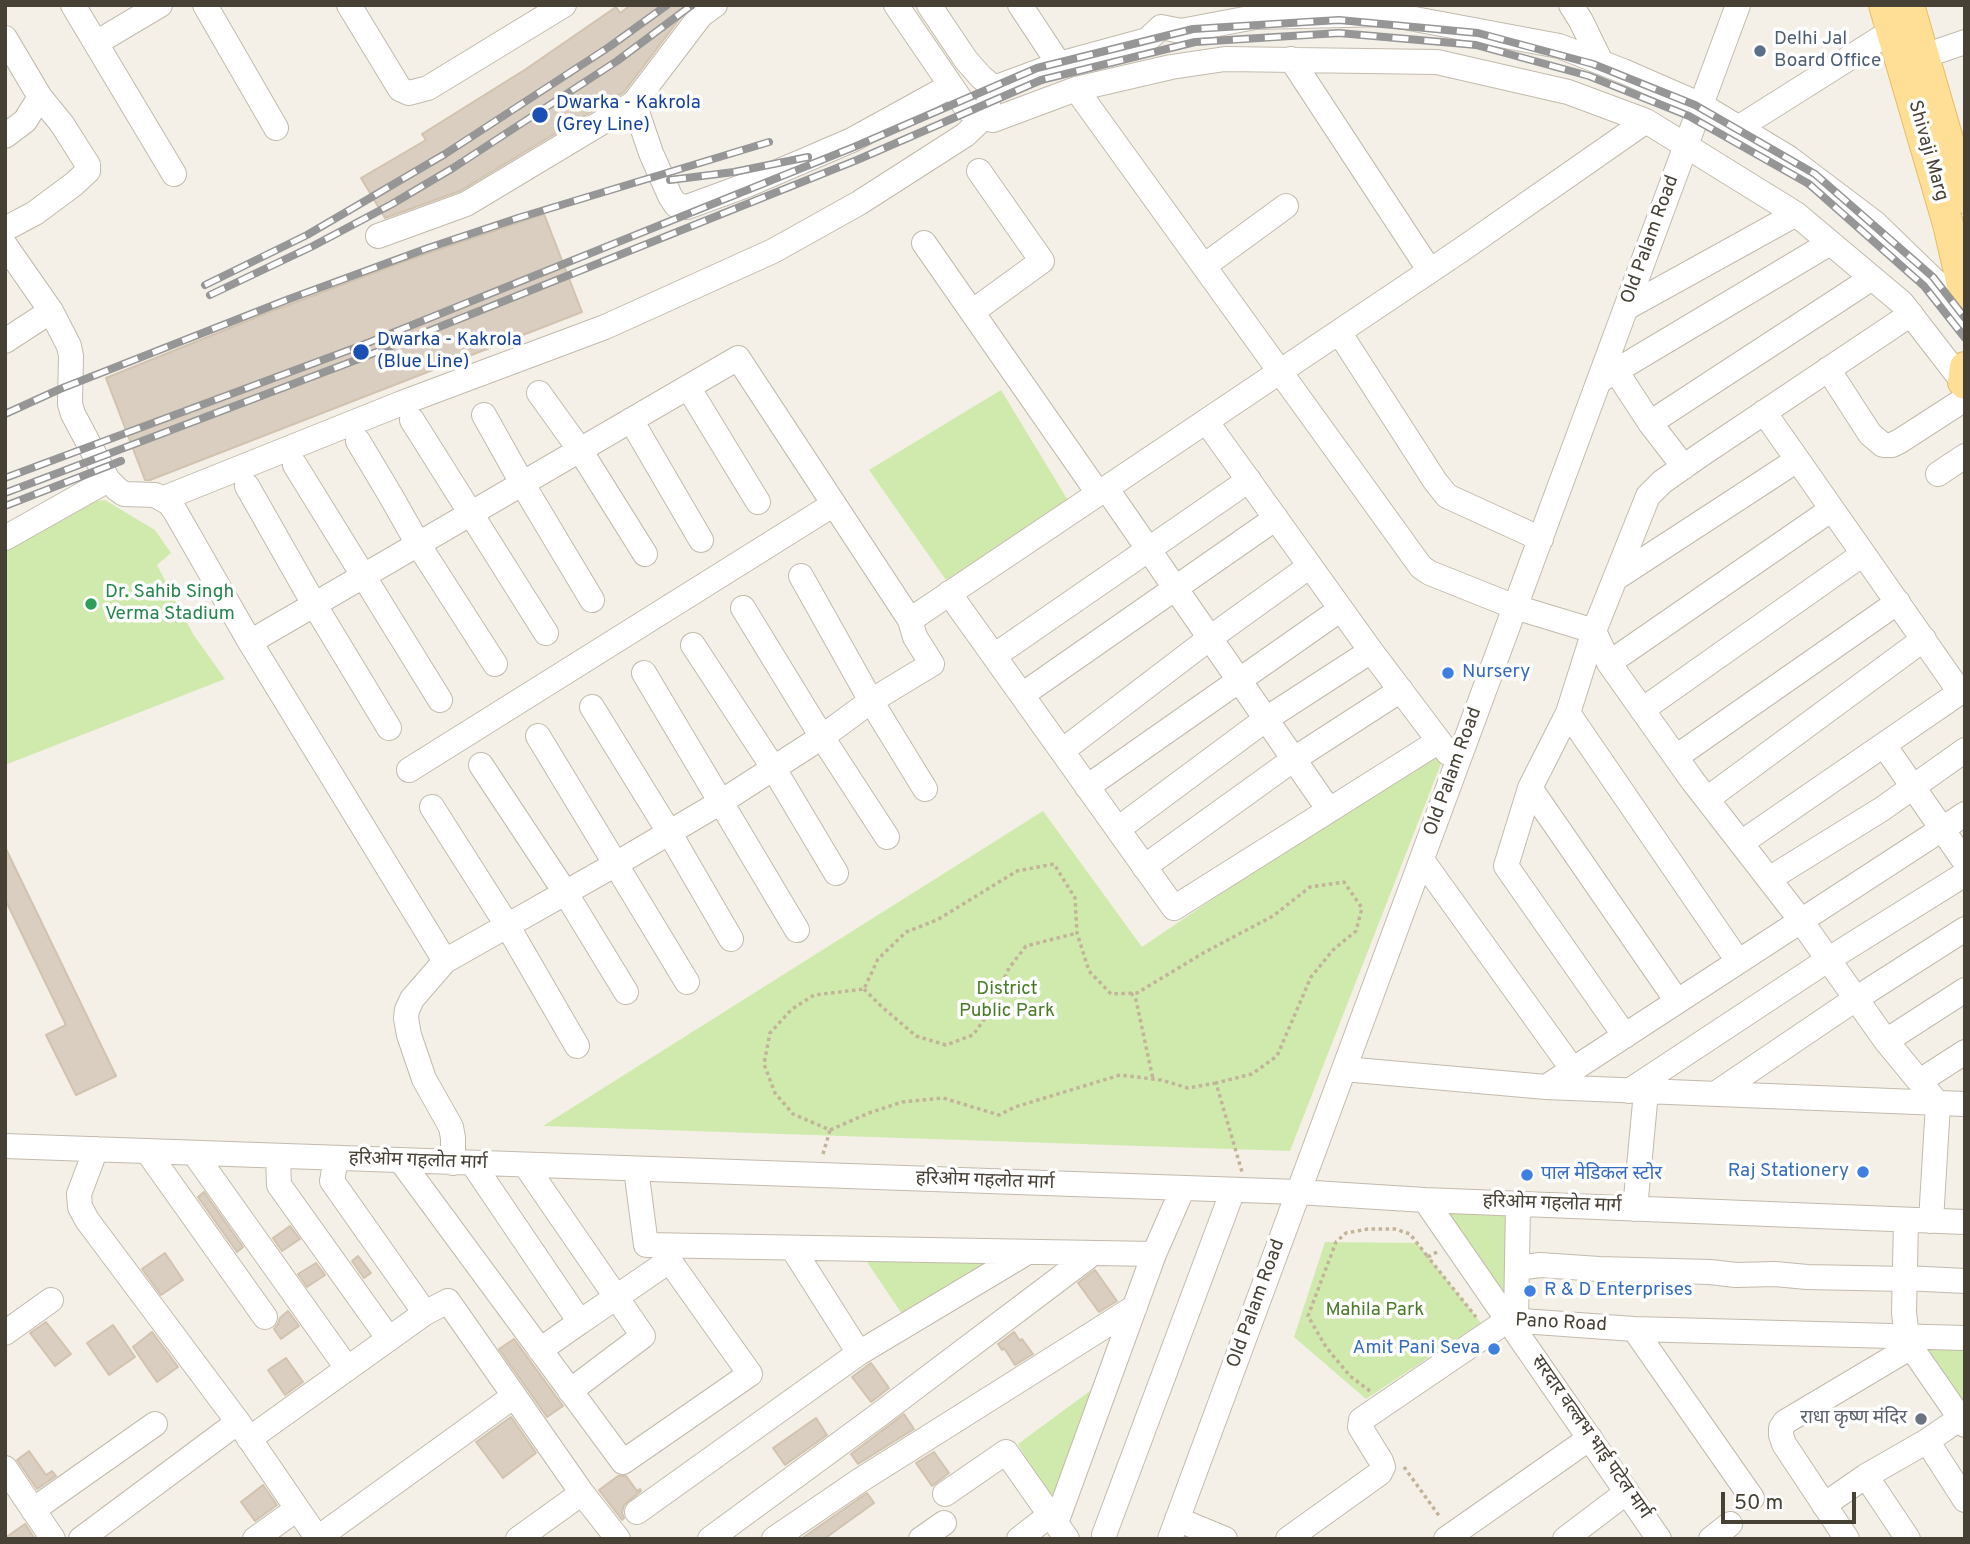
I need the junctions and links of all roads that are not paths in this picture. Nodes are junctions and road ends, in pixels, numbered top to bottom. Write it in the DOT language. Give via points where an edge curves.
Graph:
graph roads {
  1 [pos="73,5"];
  2 [pos="160,5"];
  3 [pos="205,5"];
  4 [pos="564,5"];
  5 [pos="715,5"];
  6 [pos="896,5"];
  7 [pos="929,5"];
  8 [pos="1020,5"];
  9 [pos="1571,5"];
  10 [pos="1738,5"];
  11 [pos="1909,5"];
  12 [pos="353,7"];
  13 [pos="1251,11"];
  14 [pos="1888,18"];
  15 [pos="5,38"];
  16 [pos="1965,42"];
  17 [pos="96,43"];
  18 [pos="1924,55"];
  19 [pos="1291,59"];
  20 [pos="1601,62"];
  21 [pos="1059,64"];
  22 [pos="950,86"];
  23 [pos="994,88"];
  24 [pos="1076,89"];
  25 [pos="40,97"];
  26 [pos="634,103"];
  27 [pos="1701,105"];
  28 [pos="983,118"];
  29 [pos="1646,121"];
  30 [pos="276,128"];
  31 [pos="1738,128"];
  32 [pos="5,136"];
  33 [pos="1686,146"];
  34 [pos="979,172"];
  35 [pos="174,174"];
  36 [pos="1965,198"];
  37 [pos="1286,206"];
  38 [pos="1796,214"];
  39 [pos="5,229"];
  40 [pos="378,236"];
  41 [pos="924,243"];
  42 [pos="1830,243"];
  43 [pos="5,245"];
  44 [pos="1204,266"];
  45 [pos="1430,271"];
  46 [pos="1872,278"];
  47 [pos="1965,298"];
  48 [pos="1626,308"];
  49 [pos="51,311"];
  50 [pos="972,312"];
  51 [pos="1911,314"];
  52 [pos="1965,316"];
  53 [pos="1339,332"];
  54 [pos="5,341"];
  55 [pos="1828,369"];
  56 [pos="1280,372"];
  57 [pos="1608,376"];
  58 [pos="1964,383"];
  59 [pos="688,387"];
  60 [pos="539,393"];
  61 [pos="1764,412"];
  62 [pos="484,415"];
  63 [pos="412,420"];
  64 [pos="631,420"];
  65 [pos="1206,421"];
  66 [pos="1650,423"];
  67 [pos="358,440"];
  68 [pos="580,450"];
  69 [pos="1965,456"];
  70 [pos="1797,460"];
  71 [pos="295,465"];
  72 [pos="1684,467"];
  73 [pos="1938,474"];
  74 [pos="108,480"];
  75 [pos="1249,480"];
  76 [pos="522,484"];
  77 [pos="247,486"];
  78 [pos="1102,491"];
  79 [pos="162,499"];
  80 [pos="758,502"];
  81 [pos="834,504"];
  82 [pos="1832,509"];
  83 [pos="471,513"];
  84 [pos="1276,518"];
  85 [pos="5,538"];
  86 [pos="1541,539"];
  87 [pos="701,540"];
  88 [pos="418,544"];
  89 [pos="1149,550"];
  90 [pos="645,554"];
  91 [pos="1863,554"];
  92 [pos="1310,566"];
  93 [pos="363,576"];
  94 [pos="801,576"];
  95 [pos="1616,578"];
  96 [pos="1176,589"];
  97 [pos="949,593"];
  98 [pos="593,600"];
  99 [pos="1898,602"];
  100 [pos="314,604"];
  101 [pos="1515,607"];
  102 [pos="743,608"];
  103 [pos="1340,609"];
  104 [pos="909,620"];
  105 [pos="1594,631"];
  106 [pos="546,633"];
  107 [pos="1210,638"];
  108 [pos="1924,639"];
  109 [pos="250,642"];
  110 [pos="693,645"];
  111 [pos="1371,651"];
  112 [pos="994,656"];
  113 [pos="1609,663"];
  114 [pos="495,664"];
  115 [pos="644,674"];
  116 [pos="1239,680"];
  117 [pos="1401,690"];
  118 [pos="1962,691"];
  119 [pos="1022,695"];
  120 [pos="440,701"];
  121 [pos="871,701"];
  122 [pos="592,707"];
  123 [pos="1642,710"];
  124 [pos="1567,713"];
  125 [pos="1266,719"];
  126 [pos="389,728"];
  127 [pos="538,736"];
  128 [pos="822,737"];
  129 [pos="1439,741"];
  130 [pos="1884,745"];
  131 [pos="1062,751"];
  132 [pos="1965,751"];
  133 [pos="1676,757"];
  134 [pos="1294,759"];
  135 [pos="481,765"];
  136 [pos="1457,765"];
  137 [pos="774,769"];
  138 [pos="409,770"];
  139 [pos="1087,787"];
  140 [pos="1913,787"];
  141 [pos="1530,788"];
  142 [pos="925,789"];
  143 [pos="1707,799"];
  144 [pos="721,802"];
  145 [pos="432,807"];
  146 [pos="1329,810"];
  147 [pos="1965,814"];
  148 [pos="1118,829"];
  149 [pos="1942,830"];
  150 [pos="669,832"];
  151 [pos="887,836"];
  152 [pos="1741,843"];
  153 [pos="1422,860"];
  154 [pos="1965,862"];
  155 [pos="616,864"];
  156 [pos="1144,867"];
  157 [pos="836,873"];
  158 [pos="1965,874"];
  159 [pos="1769,879"];
  160 [pos="565,892"];
  161 [pos="1800,920"];
  162 [pos="507,925"];
  163 [pos="1965,929"];
  164 [pos="797,930"];
  165 [pos="731,939"];
  166 [pos="1829,959"];
  167 [pos="445,961"];
  168 [pos="1738,961"];
  169 [pos="687,982"];
  170 [pos="1965,990"];
  171 [pos="626,992"];
  172 [pos="1857,998"];
  173 [pos="1677,1001"];
  174 [pos="1625,1036"];
  175 [pos="1886,1041"];
  176 [pos="578,1046"];
  177 [pos="1965,1052"];
  178 [pos="1344,1069"];
  179 [pos="1573,1070"];
  180 [pos="1920,1082"];
  181 [pos="1546,1087"];
  182 [pos="1638,1091"];
  183 [pos="1715,1094"];
  184 [pos="1938,1104"];
  185 [pos="1965,1104"];
  186 [pos="5,1146"];
  187 [pos="96,1149"];
  188 [pos="147,1151"];
  189 [pos="194,1153"];
  190 [pos="278,1157"];
  191 [pos="336,1159"];
  192 [pos="401,1161"];
  193 [pos="463,1164"];
  194 [pos="526,1166"];
  195 [pos="636,1170"];
  196 [pos="1183,1188"];
  197 [pos="1240,1190"];
  198 [pos="1298,1192"];
  199 [pos="1425,1200"];
  200 [pos="1518,1204"];
  201 [pos="1635,1209"];
  202 [pos="1919,1220"];
  203 [pos="1965,1222"];
  204 [pos="793,1249"];
  205 [pos="1027,1253"];
  206 [pos="664,1254"];
  207 [pos="1091,1254"];
  208 [pos="1154,1254"];
  209 [pos="1517,1268"];
  210 [pos="1905,1278"];
  211 [pos="1965,1281"];
  212 [pos="617,1298"];
  213 [pos="51,1300"];
  214 [pos="1135,1307"];
  215 [pos="425,1313"];
  216 [pos="265,1317"];
  217 [pos="1512,1320"];
  218 [pos="580,1322"];
  219 [pos="1634,1329"];
  220 [pos="5,1333"];
  221 [pos="1965,1338"];
  222 [pos="389,1339"];
  223 [pos="1909,1341"];
  224 [pos="540,1350"];
  225 [pos="859,1353"];
  226 [pos="347,1368"];
  227 [pos="570,1391"];
  228 [pos="514,1395"];
  229 [pos="1963,1419"];
  230 [pos="155,1424"];
  231 [pos="243,1430"];
  232 [pos="1590,1438"];
  233 [pos="1927,1441"];
  234 [pos="5,1468"];
  235 [pos="1866,1476"];
  236 [pos="1627,1492"];
  237 [pos="582,1493"];
  238 [pos="945,1494"];
  239 [pos="1752,1498"];
  240 [pos="1965,1500"];
  241 [pos="1824,1505"];
  242 [pos="298,1509"];
  243 [pos="33,1510"];
  244 [pos="637,1512"];
  245 [pos="944,1523"];
  246 [pos="1058,1526"];
  247 [pos="1174,1529"];
  248 [pos="1104,1535"];
  249 [pos="1449,1536"];
  250 [pos="53,1539"];
  251 [pos="81,1539"];
  252 [pos="255,1539"];
  253 [pos="318,1539"];
  254 [pos="518,1539"];
  255 [pos="618,1539"];
  256 [pos="710,1539"];
  257 [pos="774,1539"];
  258 [pos="921,1539"];
  259 [pos="1018,1539"];
  260 [pos="1225,1539"];
  261 [pos="1287,1539"];
  262 [pos="1565,1539"];
  263 [pos="1659,1539"];
  264 [pos="1847,1539"];
  265 [pos="1908,1539"];
  1 -- 17 [label="street"];
  2 -- 17 [label="street"];
  3 -- 30 [label="street"];
  4 -- 12 [label="street" via="428,88 409,93 400,89"];
  5 -- 26 [label="street" via="701,15"];
  6 -- 22 [label="street"];
  7 -- 23 [label="street" via="966,60"];
  8 -- 21 [label="street"];
  9 -- 20 [label="street"];
  10 -- 27 [label="street, Old Palam Road"];
  11 -- 18 [label="main road, Shivaji Marg"];
  13 -- 20 [label="street" via="1388,13 1559,46"];
  13 -- 21 [label="street" via="1181,32 1161,27 1147,40"];
  14 -- 31 [label="street"];
  14 -- 47 [label="main road, Shivaji Marg"];
  15 -- 25 [label="street"];
  16 -- 18 [label="street"];
  17 -- 35 [label="street"];
  18 -- 36 [label="main road, Shivaji Marg"];
  19 -- 24 [label="street" via="1225,59 1171,66"];
  19 -- 29 [label="street" via="1437,62 1568,92"];
  19 -- 45 [label="street"];
  20 -- 27 [label="street"];
  21 -- 23 [label="street"];
  22 -- 26 [label="street" via="852,140 687,207 676,205 670,196"];
  22 -- 28 [label="street" via="967,108"];
  23 -- 28 [label="street"];
  24 -- 28 [label="street" via="993,120"];
  24 -- 44 [label="street"];
  25 -- 32 [label="street" via="25,121"];
  25 -- 39 [label="street" via="89,165 88,171 35,213"];
  26 -- 40 [label="street" via="466,204"];
  27 -- 31 [label="street"];
  27 -- 33 [label="street, Old Palam Road"];
  28 -- 79 [label="street" via="954,142 773,251 605,327"];
  29 -- 33 [label="street"];
  29 -- 45 [label="street"];
  31 -- 52 [label="street" via="1875,223"];
  33 -- 38 [label="street"];
  33 -- 48 [label="street, Old Palam Road"];
  34 -- 50 [label="street" via="1042,261"];
  37 -- 44 [label="street"];
  38 -- 42 [label="street"];
  38 -- 48 [label="street"];
  41 -- 50 [label="street"];
  42 -- 46 [label="street"];
  42 -- 57 [label="street"];
  43 -- 49 [label="street"];
  44 -- 56 [label="street"];
  45 -- 53 [label="street"];
  46 -- 51 [label="street"];
  46 -- 66 [label="street"];
  48 -- 57 [label="street, Old Palam Road"];
  49 -- 54 [label="street"];
  49 -- 74 [label="street" via="69,346 73,414"];
  50 -- 78 [label="street"];
  51 -- 55 [label="street"];
  51 -- 58 [label="street"];
  53 -- 56 [label="street"];
  53 -- 86 [label="street" via="1447,496"];
  55 -- 58 [label="street" via="1870,434 1883,446 1900,441"];
  55 -- 61 [label="street"];
  56 -- 65 [label="street"];
  56 -- 101 [label="street" via="1421,567"];
  57 -- 66 [label="street"];
  57 -- 86 [label="street, Old Palam Road"];
  59 -- 64 [label="street"];
  59 -- 80 [label="street"];
  59 -- 81 [label="street" via="738,358"];
  60 -- 68 [label="street"];
  61 -- 70 [label="street"];
  61 -- 72 [label="street"];
  62 -- 76 [label="street"];
  63 -- 83 [label="street"];
  64 -- 68 [label="street"];
  64 -- 87 [label="street"];
  65 -- 75 [label="street"];
  65 -- 78 [label="street"];
  66 -- 72 [label="street"];
  67 -- 88 [label="street"];
  68 -- 76 [label="street"];
  68 -- 90 [label="street"];
  69 -- 73 [label="street"];
  70 -- 82 [label="street"];
  70 -- 95 [label="street"];
  71 -- 93 [label="street"];
  72 -- 95 [label="street" via="1647,496"];
  74 -- 79 [label="street" via="124,494"];
  74 -- 85 [label="street"];
  75 -- 84 [label="street"];
  75 -- 89 [label="street"];
  76 -- 83 [label="street"];
  76 -- 98 [label="street"];
  77 -- 100 [label="street"];
  78 -- 89 [label="street"];
  78 -- 97 [label="street"];
  79 -- 109 [label="street" via="176,511"];
  81 -- 104 [label="street"];
  81 -- 138 [label="street"];
  82 -- 91 [label="street"];
  82 -- 113 [label="street"];
  83 -- 88 [label="street"];
  83 -- 106 [label="street"];
  84 -- 92 [label="street"];
  84 -- 96 [label="street"];
  86 -- 101 [label="street, Old Palam Road"];
  88 -- 93 [label="street"];
  88 -- 114 [label="street"];
  89 -- 96 [label="street"];
  89 -- 112 [label="street"];
  91 -- 99 [label="street"];
  91 -- 123 [label="street"];
  92 -- 103 [label="street"];
  92 -- 107 [label="street"];
  93 -- 100 [label="street"];
  93 -- 120 [label="street"];
  94 -- 121 [label="street"];
  95 -- 105 [label="street"];
  96 -- 107 [label="street"];
  96 -- 119 [label="street"];
  97 -- 104 [label="street"];
  97 -- 112 [label="street"];
  99 -- 108 [label="street"];
  99 -- 133 [label="street"];
  100 -- 109 [label="street"];
  100 -- 126 [label="street"];
  101 -- 105 [label="street"];
  101 -- 136 [label="street, Old Palam Road"];
  102 -- 128 [label="street"];
  103 -- 111 [label="street"];
  103 -- 116 [label="street"];
  104 -- 121 [label="street" via="932,664"];
  105 -- 113 [label="street"];
  105 -- 124 [label="street"];
  107 -- 116 [label="street"];
  107 -- 131 [label="street"];
  108 -- 118 [label="street"];
  108 -- 143 [label="street"];
  109 -- 167 [label="street"];
  110 -- 137 [label="street"];
  111 -- 117 [label="street"];
  111 -- 125 [label="street"];
  112 -- 119 [label="street"];
  113 -- 123 [label="street"];
  115 -- 144 [label="street"];
  116 -- 125 [label="street"];
  116 -- 139 [label="street"];
  117 -- 129 [label="street"];
  117 -- 134 [label="street"];
  118 -- 130 [label="street"];
  119 -- 131 [label="street"];
  121 -- 128 [label="street"];
  121 -- 142 [label="street"];
  122 -- 150 [label="street"];
  123 -- 133 [label="street"];
  124 -- 141 [label="street"];
  124 -- 168 [label="street"];
  125 -- 134 [label="street"];
  125 -- 148 [label="street"];
  127 -- 155 [label="street"];
  128 -- 137 [label="street"];
  128 -- 151 [label="street"];
  129 -- 136 [label="street"];
  129 -- 146 [label="street"];
  130 -- 140 [label="street"];
  130 -- 152 [label="street"];
  131 -- 139 [label="street"];
  132 -- 140 [label="street"];
  133 -- 143 [label="street"];
  134 -- 146 [label="street"];
  134 -- 156 [label="street"];
  135 -- 160 [label="street"];
  136 -- 153 [label="street, Old Palam Road"];
  137 -- 144 [label="street"];
  137 -- 157 [label="street"];
  139 -- 148 [label="street"];
  140 -- 149 [label="street"];
  140 -- 159 [label="street"];
  141 -- 173 [label="street"];
  141 -- 174 [label="street" via="1506,866"];
  143 -- 152 [label="street"];
  144 -- 150 [label="street"];
  144 -- 164 [label="street"];
  145 -- 162 [label="street"];
  146 -- 156 [label="street" via="1174,908"];
  147 -- 149 [label="street"];
  148 -- 156 [label="street"];
  149 -- 154 [label="street"];
  149 -- 161 [label="street"];
  150 -- 155 [label="street"];
  150 -- 165 [label="street"];
  152 -- 159 [label="street"];
  153 -- 178 [label="street, Old Palam Road"];
  153 -- 179 [label="street"];
  155 -- 160 [label="street"];
  155 -- 169 [label="street"];
  158 -- 166 [label="street"];
  159 -- 161 [label="street"];
  160 -- 162 [label="street"];
  160 -- 171 [label="street"];
  161 -- 166 [label="street"];
  161 -- 168 [label="street"];
  162 -- 167 [label="street"];
  162 -- 176 [label="street"];
  163 -- 172 [label="street"];
  166 -- 172 [label="street"];
  166 -- 182 [label="street"];
  167 -- 193 [label="street" via="412,999 406,1018 424,1079 452,1127"];
  168 -- 173 [label="street"];
  170 -- 175 [label="street"];
  172 -- 175 [label="street"];
  172 -- 183 [label="street"];
  173 -- 174 [label="street"];
  174 -- 179 [label="street"];
  175 -- 180 [label="street"];
  177 -- 180 [label="street"];
  178 -- 181 [label="street"];
  178 -- 198 [label="street, Old Palam Road"];
  179 -- 181 [label="street"];
  180 -- 184 [label="street"];
  181 -- 182 [label="street"];
  182 -- 183 [label="street"];
  182 -- 201 [label="street"];
  183 -- 184 [label="street"];
  184 -- 185 [label="street"];
  184 -- 202 [label="street"];
  186 -- 187 [label="street, हरिओम गहलोत मार्ग"];
  187 -- 188 [label="street, हरिओम गहलोत मार्ग"];
  187 -- 231 [label="street" via="79,1194 80,1207"];
  188 -- 189 [label="street, हरिओम गहलोत मार्ग"];
  188 -- 216 [label="street"];
  189 -- 190 [label="street, हरिओम गहलोत मार्ग"];
  189 -- 226 [label="street"];
  190 -- 191 [label="street, हरिओम गहलोत मार्ग"];
  190 -- 222 [label="street" via="279,1185"];
  191 -- 192 [label="street, हरिओम गहलोत मार्ग"];
  191 -- 215 [label="street" via="332,1181"];
  192 -- 193 [label="street, हरिओम गहलोत मार्ग"];
  192 -- 224 [label="street"];
  193 -- 194 [label="street, हरिओम गहलोत मार्ग"];
  193 -- 218 [label="street"];
  194 -- 195 [label="street, हरिओम गहलोत मार्ग"];
  194 -- 212 [label="street"];
  195 -- 196 [label="street, हरिओम गहलोत मार्ग"];
  195 -- 206 [label="street" via="646,1245"];
  196 -- 197 [label="street, हरिओम गहलोत मार्ग"];
  196 -- 208 [label="street"];
  197 -- 198 [label="street, हरिओम गहलोत मार्ग"];
  197 -- 248 [label="street"];
  198 -- 199 [label="street, हरिओम गहलोत मार्ग"];
  198 -- 247 [label="street, Old Palam Road"];
  199 -- 200 [label="street, हरिओम गहलोत मार्ग"];
  199 -- 217 [label="street, सरदार वल्लभ भाई पटेल मार्ग"];
  200 -- 201 [label="street, हरिओम गहलोत मार्ग"];
  200 -- 209 [label="street"];
  201 -- 202 [label="street, हरिओम गहलोत मार्ग"];
  202 -- 203 [label="street, हरिओम गहलोत मार्ग"];
  202 -- 210 [label="street"];
  204 -- 205 [label="street"];
  204 -- 206 [label="street"];
  204 -- 225 [label="street"];
  205 -- 207 [label="street"];
  205 -- 225 [label="street"];
  206 -- 212 [label="street"];
  206 -- 227 [label="street" via="750,1374 623,1462"];
  207 -- 208 [label="street"];
  207 -- 256 [label="street"];
  208 -- 214 [label="street"];
  209 -- 210 [label="street" via="1541,1265"];
  209 -- 217 [label="street"];
  210 -- 211 [label="street"];
  210 -- 223 [label="street"];
  212 -- 218 [label="street"];
  212 -- 227 [label="street" via="643,1336"];
  213 -- 220 [label="street"];
  214 -- 246 [label="street"];
  214 -- 257 [label="street"];
  215 -- 222 [label="street"];
  215 -- 228 [label="street" via="448,1301"];
  217 -- 219 [label="street, Pano Road"];
  217 -- 232 [label="street, सरदार वल्लभ भाई पटेल मार्ग"];
  217 -- 261 [label="street, Pano Road" via="1361,1420 1360,1427 1381,1461 1380,1473"];
  218 -- 224 [label="street"];
  219 -- 223 [label="street, Pano Road"];
  219 -- 239 [label="street"];
  221 -- 223 [label="street, Pano Road"];
  222 -- 226 [label="street"];
  223 -- 229 [label="street"];
  223 -- 241 [label="street" via="1781,1428 1784,1444"];
  224 -- 227 [label="street"];
  225 -- 244 [label="street"];
  226 -- 231 [label="street"];
  228 -- 237 [label="street"];
  228 -- 253 [label="street"];
  229 -- 233 [label="street"];
  230 -- 243 [label="street"];
  231 -- 242 [label="street"];
  231 -- 251 [label="street"];
  232 -- 236 [label="street, सरदार वल्लभ भाई पटेल मार्ग"];
  232 -- 249 [label="street"];
  233 -- 235 [label="street"];
  233 -- 240 [label="street"];
  234 -- 243 [label="street"];
  235 -- 241 [label="street"];
  235 -- 265 [label="street"];
  236 -- 262 [label="street"];
  236 -- 263 [label="street, सरदार वल्लभ भाई पटेल मार्ग"];
  237 -- 254 [label="street"];
  237 -- 255 [label="street"];
  238 -- 246 [label="street" via="1006,1452"];
  241 -- 264 [label="street"];
  242 -- 252 [label="street"];
  242 -- 253 [label="street"];
  243 -- 250 [label="street"];
  245 -- 258 [label="street"];
  246 -- 259 [label="street"];
  247 -- 260 [label="street"];
}
